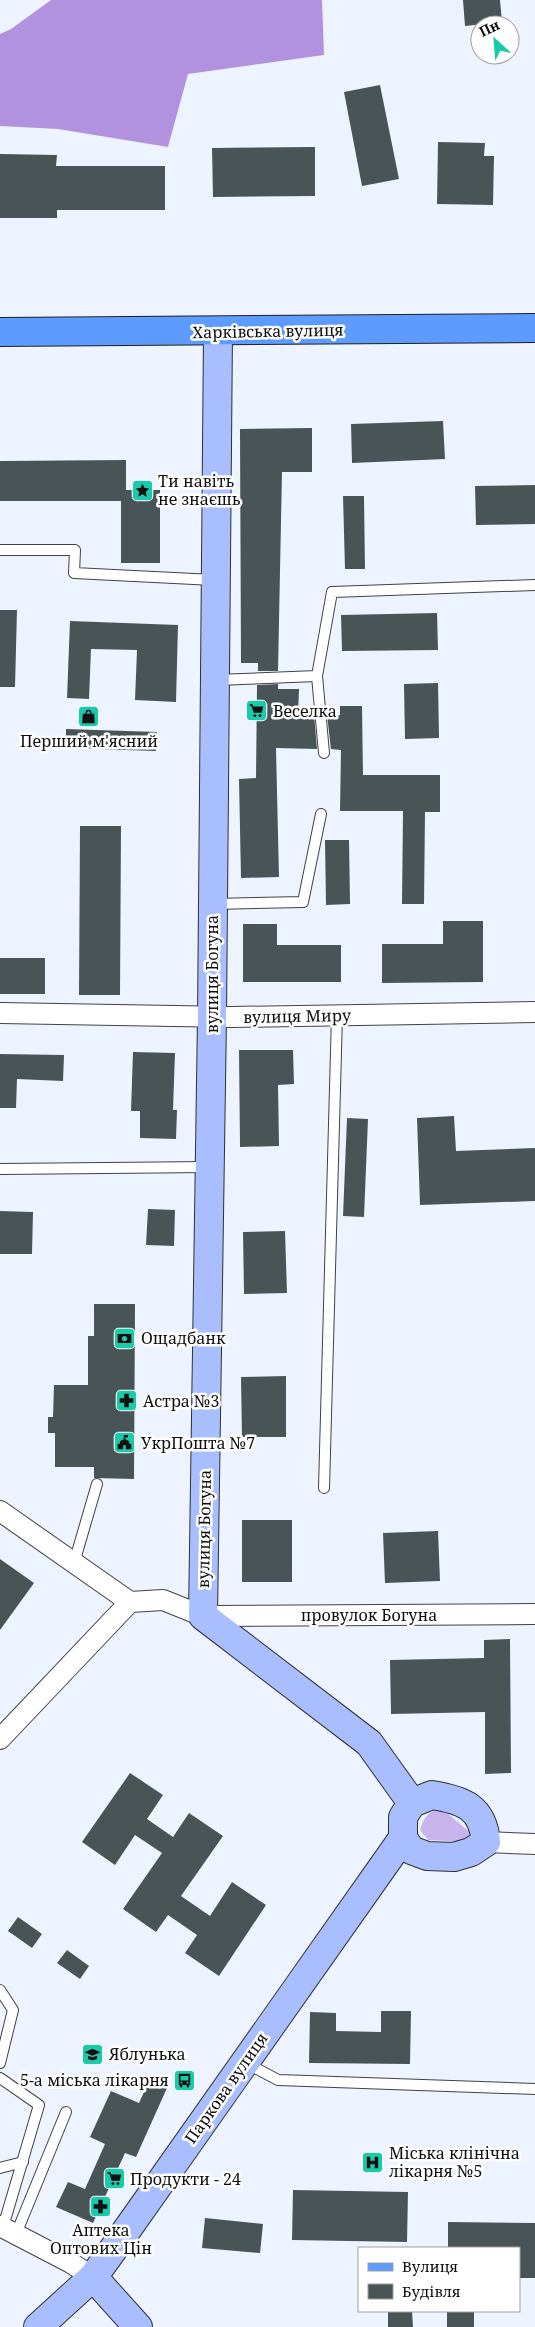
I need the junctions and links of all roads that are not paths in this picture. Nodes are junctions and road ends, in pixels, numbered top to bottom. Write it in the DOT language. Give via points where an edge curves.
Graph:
graph roads {
  1 [pos="535,328"];
  2 [pos="0,332"];
  3 [pos="218,332"];
  4 [pos="0,550"];
  5 [pos="215,580"];
  6 [pos="535,586"];
  7 [pos="317,676"];
  8 [pos="214,680"];
  9 [pos="324,753"];
  10 [pos="321,814"];
  11 [pos="212,904"];
  12 [pos="535,1012"];
  13 [pos="0,1013"];
  14 [pos="337,1016"];
  15 [pos="212,1017"];
  16 [pos="210,1167"];
  17 [pos="0,1169"];
  18 [pos="97,1484"];
  19 [pos="324,1488"];
  20 [pos="0,1511"];
  21 [pos="74,1563"];
  22 [pos="130,1602"];
  23 [pos="535,1614"];
  24 [pos="203,1616"];
  25 [pos="0,1739"];
  26 [pos="412,1803"];
  27 [pos="403,1838"];
  28 [pos="486,1842"];
  29 [pos="535,1844"];
  30 [pos="0,1990"];
  31 [pos="245,2062"];
  32 [pos="0,2063"];
  33 [pos="0,2078"];
  34 [pos="535,2089"];
  35 [pos="66,2112"];
  36 [pos="23,2162"];
  37 [pos="0,2168"];
  38 [pos="6,2229"];
  39 [pos="93,2277"];
  40 [pos="38,2327"];
  41 [pos="138,2327"];
  1 -- 3 [label="main road, Харківська вулиця"];
  2 -- 3 [label="main road, Харківська вулиця"];
  3 -- 5 [label="main road, вулиця Богуна"];
  4 -- 5 [label="lane" via="75,550 74,573"];
  5 -- 8 [label="main road, вулиця Богуна"];
  6 -- 7 [label="lane" via="332,592"];
  7 -- 8 [label="lane"];
  7 -- 9 [label="lane"];
  8 -- 11 [label="main road, вулиця Богуна"];
  10 -- 11 [label="lane" via="303,902"];
  11 -- 15 [label="main road, вулиця Богуна"];
  12 -- 14 [label="street, вулиця Миру"];
  13 -- 15 [label="street, вулиця Миру"];
  14 -- 15 [label="street, вулиця Миру"];
  14 -- 19 [label="lane"];
  15 -- 16 [label="main road, вулиця Богуна"];
  16 -- 17 [label="lane"];
  16 -- 24 [label="main road, вулиця Богуна"];
  18 -- 21 [label="lane"];
  20 -- 21 [label="street"];
  21 -- 22 [label="street"];
  22 -- 24 [label="street" via="163,1600"];
  22 -- 25 [label="street"];
  23 -- 24 [label="street, провулок Богуна"];
  24 -- 26 [label="main road" via="369,1743"];
  26 -- 27 [label="main road" via="403,1817"];
  26 -- 28 [label="main road" via="432,1795 465,1803 478,1814"];
  27 -- 28 [label="main road" via="411,1850 436,1857 454,1857 471,1852"];
  27 -- 31 [label="main road, Паркова вулиця"];
  28 -- 29 [label="street"];
  30 -- 32 [label="lane" via="13,2010"];
  31 -- 34 [label="lane" via="278,2080"];
  31 -- 39 [label="main road, Паркова вулиця"];
  33 -- 36 [label="lane" via="39,2105"];
  35 -- 38 [label="lane"];
  36 -- 37 [label="lane"];
  36 -- 38 [label="lane"];
  38 -- 39 [label="street"];
  39 -- 40 [label="main road, Паркова вулиця"];
  39 -- 41 [label="main road"];
}
